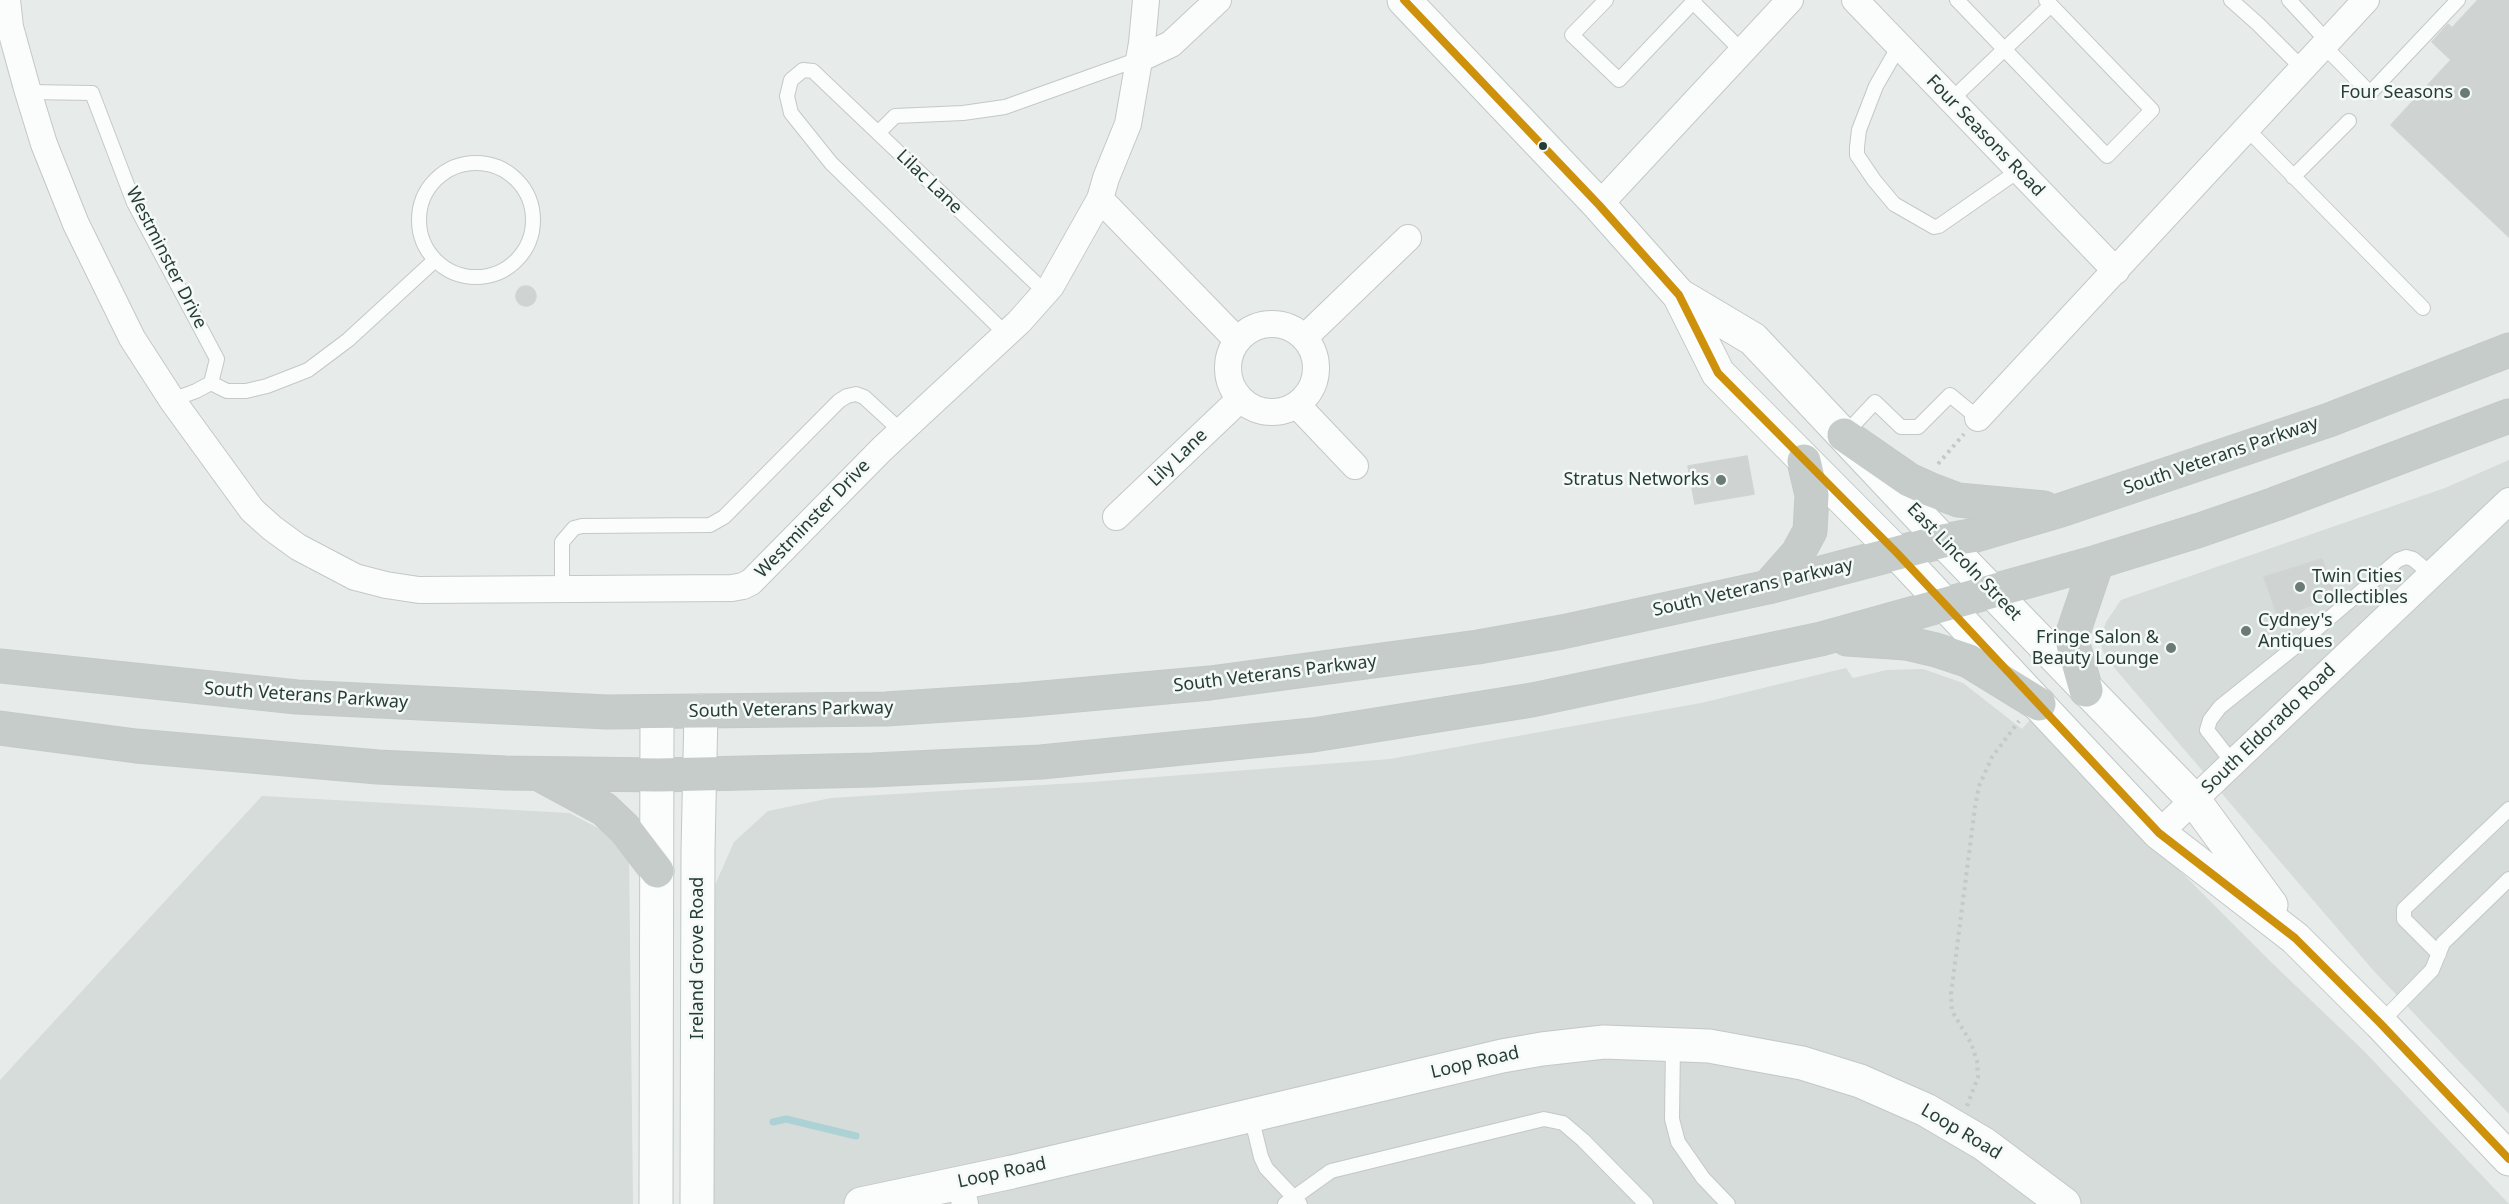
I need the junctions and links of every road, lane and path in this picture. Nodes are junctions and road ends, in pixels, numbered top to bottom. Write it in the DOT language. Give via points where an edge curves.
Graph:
graph roads {
  1 [pos="7,0"];
  2 [pos="1146,0"];
  3 [pos="1218,0"];
  4 [pos="1606,0"];
  5 [pos="1790,0"];
  6 [pos="1855,0"];
  7 [pos="1957,0"];
  8 [pos="2231,0"];
  9 [pos="2289,0"];
  10 [pos="2366,0"];
  11 [pos="2458,0"];
  12 [pos="1407,1"];
  13 [pos="1694,1"];
  14 [pos="2048,2"];
  15 [pos="2326,44"];
  16 [pos="1899,46"];
  17 [pos="2004,49"];
  18 [pos="1742,51"];
  19 [pos="1139,59"];
  20 [pos="2303,69"];
  21 [pos="28,92"];
  22 [pos="1951,100"];
  23 [pos="2349,121"];
  24 [pos="2247,129"];
  25 [pos="878,133"];
  26 [pos="2018,171"];
  27 [pos="2293,177"];
  28 [pos="1100,199"];
  29 [pos="1599,205"];
  30 [pos="1408,238"];
  31 [pos="435,260"];
  32 [pos="2116,271"];
  33 [pos="1045,292"];
  34 [pos="1679,295"];
  35 [pos="2422,308"];
  36 [pos="1006,334"];
  37 [pos="1304,338"];
  38 [pos="1237,340"];
  39 [pos="2509,350"];
  40 [pos="211,382"];
  41 [pos="1240,399"];
  42 [pos="172,400"];
  43 [pos="1297,405"];
  44 [pos="2509,416"];
  45 [pos="1978,418"];
  46 [pos="901,431"];
  47 [pos="1844,435"];
  48 [pos="1804,460"];
  49 [pos="1355,466"];
  50 [pos="1931,472"];
  51 [pos="2509,501"];
  52 [pos="2061,510"];
  53 [pos="1116,517"];
  54 [pos="1943,541"];
  55 [pos="1897,553"];
  56 [pos="2097,562"];
  57 [pos="2431,574"];
  58 [pos="1768,587"];
  59 [pos="562,589"];
  60 [pos="1991,591"];
  61 [pos="1944,604"];
  62 [pos="1821,639"];
  63 [pos="0,666"];
  64 [pos="2086,690"];
  65 [pos="2031,710"];
  66 [pos="701,711"];
  67 [pos="657,713"];
  68 [pos="0,728"];
  69 [pos="2233,763"];
  70 [pos="537,773"];
  71 [pos="700,774"];
  72 [pos="659,775"];
  73 [pos="2193,800"];
  74 [pos="2509,809"];
  75 [pos="2159,832"];
  76 [pos="657,871"];
  77 [pos="2509,879"];
  78 [pos="2295,938"];
  79 [pos="2439,954"];
  80 [pos="2380,1023"];
  81 [pos="1673,1043"];
  82 [pos="1966,1107"];
  83 [pos="1251,1116"];
  84 [pos="2509,1159"];
  85 [pos="963,1193"];
  86 [pos="1293,1202"];
  87 [pos="656,1204"];
  88 [pos="697,1204"];
  89 [pos="861,1204"];
  90 [pos="1646,1204"];
  91 [pos="1728,1204"];
  92 [pos="2064,1204"];
  1 -- 21 [label="street, Westminster Drive" via="10,27"];
  2 -- 19 [label="street, Westminster Drive"];
  3 -- 19 [label="street" via="1172,44"];
  4 -- 13 [label="lane" via="1572,35 1619,80"];
  5 -- 18 [label="street"];
  6 -- 16 [label="street, Four Seasons Road"];
  7 -- 17 [label="lane"];
  8 -- 20 [label="lane"];
  9 -- 15 [label="lane"];
  10 -- 15 [label="street"];
  11 -- 15 [label="lane" via="2370,93"];
  12 -- 29 [label="main road, East Lincoln Street"];
  13 -- 18 [label="lane"];
  14 -- 17 [label="lane"];
  14 -- 17 [label="lane" via="2152,110 2107,156"];
  15 -- 20 [label="street"];
  16 -- 22 [label="street, Four Seasons Road"];
  16 -- 26 [label="lane" via="1876,86 1858,130 1857,147 1857,155 1894,204 1934,227 1939,226"];
  17 -- 22 [label="lane"];
  18 -- 29 [label="street"];
  19 -- 25 [label="lane" via="1005,107 895,116"];
  19 -- 28 [label="street, Westminster Drive" via="1128,124"];
  20 -- 24 [label="street"];
  21 -- 40 [label="lane, Westminster Drive" via="92,93 134,203 218,358"];
  21 -- 42 [label="street, Westminster Drive" via="44,144 89,254 137,347"];
  22 -- 26 [label="street, Four Seasons Road"];
  23 -- 27 [label="lane"];
  24 -- 27 [label="lane"];
  24 -- 32 [label="street"];
  25 -- 33 [label="lane, Lilac Lane"];
  25 -- 36 [label="lane, Lilac Lane" via="813,71 803,70 791,80 787,96 791,113 831,163"];
  26 -- 32 [label="street, Four Seasons Road"];
  27 -- 35 [label="lane"];
  28 -- 33 [label="street, Westminster Drive"];
  28 -- 38 [label="street"];
  29 -- 34 [label="main road, East Lincoln Street"];
  30 -- 37 [label="street"];
  31 -- 31 [label="lane" via="449,271 484,278 515,262 533,232 534,214 519,182 499,168 475,163 443,172 431,184 419,214 425,247"];
  31 -- 40 [label="lane" via="348,340 308,370 246,391 227,391"];
  32 -- 45 [label="street"];
  33 -- 36 [label="street, Westminster Drive"];
  34 -- 47 [label="main road, East Lincoln Street" via="1753,339"];
  34 -- 48 [label="main road, East Lincoln Street" via="1718,373"];
  36 -- 46 [label="street, Westminster Drive"];
  37 -- 38 [label="street" via="1292,328 1278,324 1249,330"];
  37 -- 43 [label="street" via="1314,357 1315,380"];
  38 -- 41 [label="street" via="1228,370 1232,388"];
  39 -- 52 [label="highway, South Veterans Parkway" via="2329,420"];
  40 -- 42 [label="lane"];
  41 -- 43 [label="street" via="1268,412"];
  41 -- 53 [label="street, Lily Lane"];
  42 -- 59 [label="street, Westminster Drive" via="252,510 298,548 325,563 355,577 419,590"];
  43 -- 49 [label="street"];
  44 -- 56 [label="highway" via="2275,504"];
  45 -- 47 [label="lane" via="1950,396 1918,427 1901,427 1875,402"];
  45 -- 50 [label="path"];
  46 -- 59 [label="street, Westminster Drive" via="743,586"];
  46 -- 59 [label="lane" via="864,397 847,396 724,517 710,525 574,528 562,542"];
  47 -- 52 [label="highway" via="1909,480 1958,500"];
  47 -- 54 [label="main road, East Lincoln Street"];
  48 -- 55 [label="main road, East Lincoln Street"];
  48 -- 58 [label="highway" via="1812,495 1810,531 1798,553"];
  51 -- 57 [label="street, South Eldorado Road"];
  52 -- 54 [label="highway, South Veterans Parkway"];
  54 -- 55 [label="highway, South Veterans Parkway"];
  54 -- 60 [label="main road, East Lincoln Street"];
  55 -- 58 [label="highway, South Veterans Parkway"];
  55 -- 61 [label="main road, East Lincoln Street"];
  56 -- 60 [label="highway"];
  56 -- 64 [label="highway" via="2073,633"];
  57 -- 69 [label="street, South Eldorado Road"];
  57 -- 69 [label="lane" via="2413,559 2398,560 2220,707 2207,730"];
  58 -- 66 [label="highway, South Veterans Parkway" via="1478,648 1210,683 886,709"];
  60 -- 61 [label="highway"];
  60 -- 64 [label="main road, East Lincoln Street"];
  61 -- 62 [label="highway"];
  61 -- 65 [label="main road, East Lincoln Street"];
  62 -- 65 [label="highway" via="1906,644 1969,661"];
  62 -- 71 [label="highway" via="1532,700 1313,735 1041,762"];
  63 -- 67 [label="highway, South Veterans Parkway" via="297,698"];
  64 -- 73 [label="main road, East Lincoln Street"];
  65 -- 75 [label="main road, East Lincoln Street"];
  65 -- 82 [label="path" via="1992,757 1975,807 1951,994 1952,1011 1971,1042 1977,1061 1978,1077"];
  66 -- 67 [label="highway, South Veterans Parkway"];
  66 -- 71 [label="main road, Ireland Grove Road"];
  67 -- 72 [label="main road"];
  68 -- 70 [label="highway" via="217,754 378,767"];
  69 -- 73 [label="street, South Eldorado Road"];
  70 -- 72 [label="highway"];
  70 -- 76 [label="highway" via="604,809"];
  71 -- 72 [label="highway"];
  71 -- 88 [label="main road, Ireland Grove Road"];
  72 -- 76 [label="main road"];
  73 -- 75 [label="street, South Eldorado Road"];
  73 -- 78 [label="main road, East Lincoln Street"];
  74 -- 79 [label="lane" via="2404,909 2404,919"];
  75 -- 78 [label="main road, East Lincoln Street"];
  76 -- 87 [label="main road"];
  77 -- 79 [label="lane" via="2443,943"];
  78 -- 80 [label="main road, East Lincoln Street"];
  79 -- 80 [label="lane" via="2432,970"];
  80 -- 84 [label="main road, East Lincoln Street"];
  81 -- 83 [label="main road, Loop Road" via="1604,1042 1542,1048"];
  81 -- 91 [label="lane" via="1672,1119 1678,1142 1703,1178"];
  81 -- 92 [label="main road, Loop Road" via="1788,1059 1877,1088 1926,1110 1984,1144"];
  83 -- 85 [label="main road, Loop Road" via="1012,1172"];
  83 -- 86 [label="lane" via="1266,1168"];
  85 -- 89 [label="main road, Loop Road"];
  86 -- 90 [label="lane" via="1331,1171 1544,1119 1563,1123"];
}
